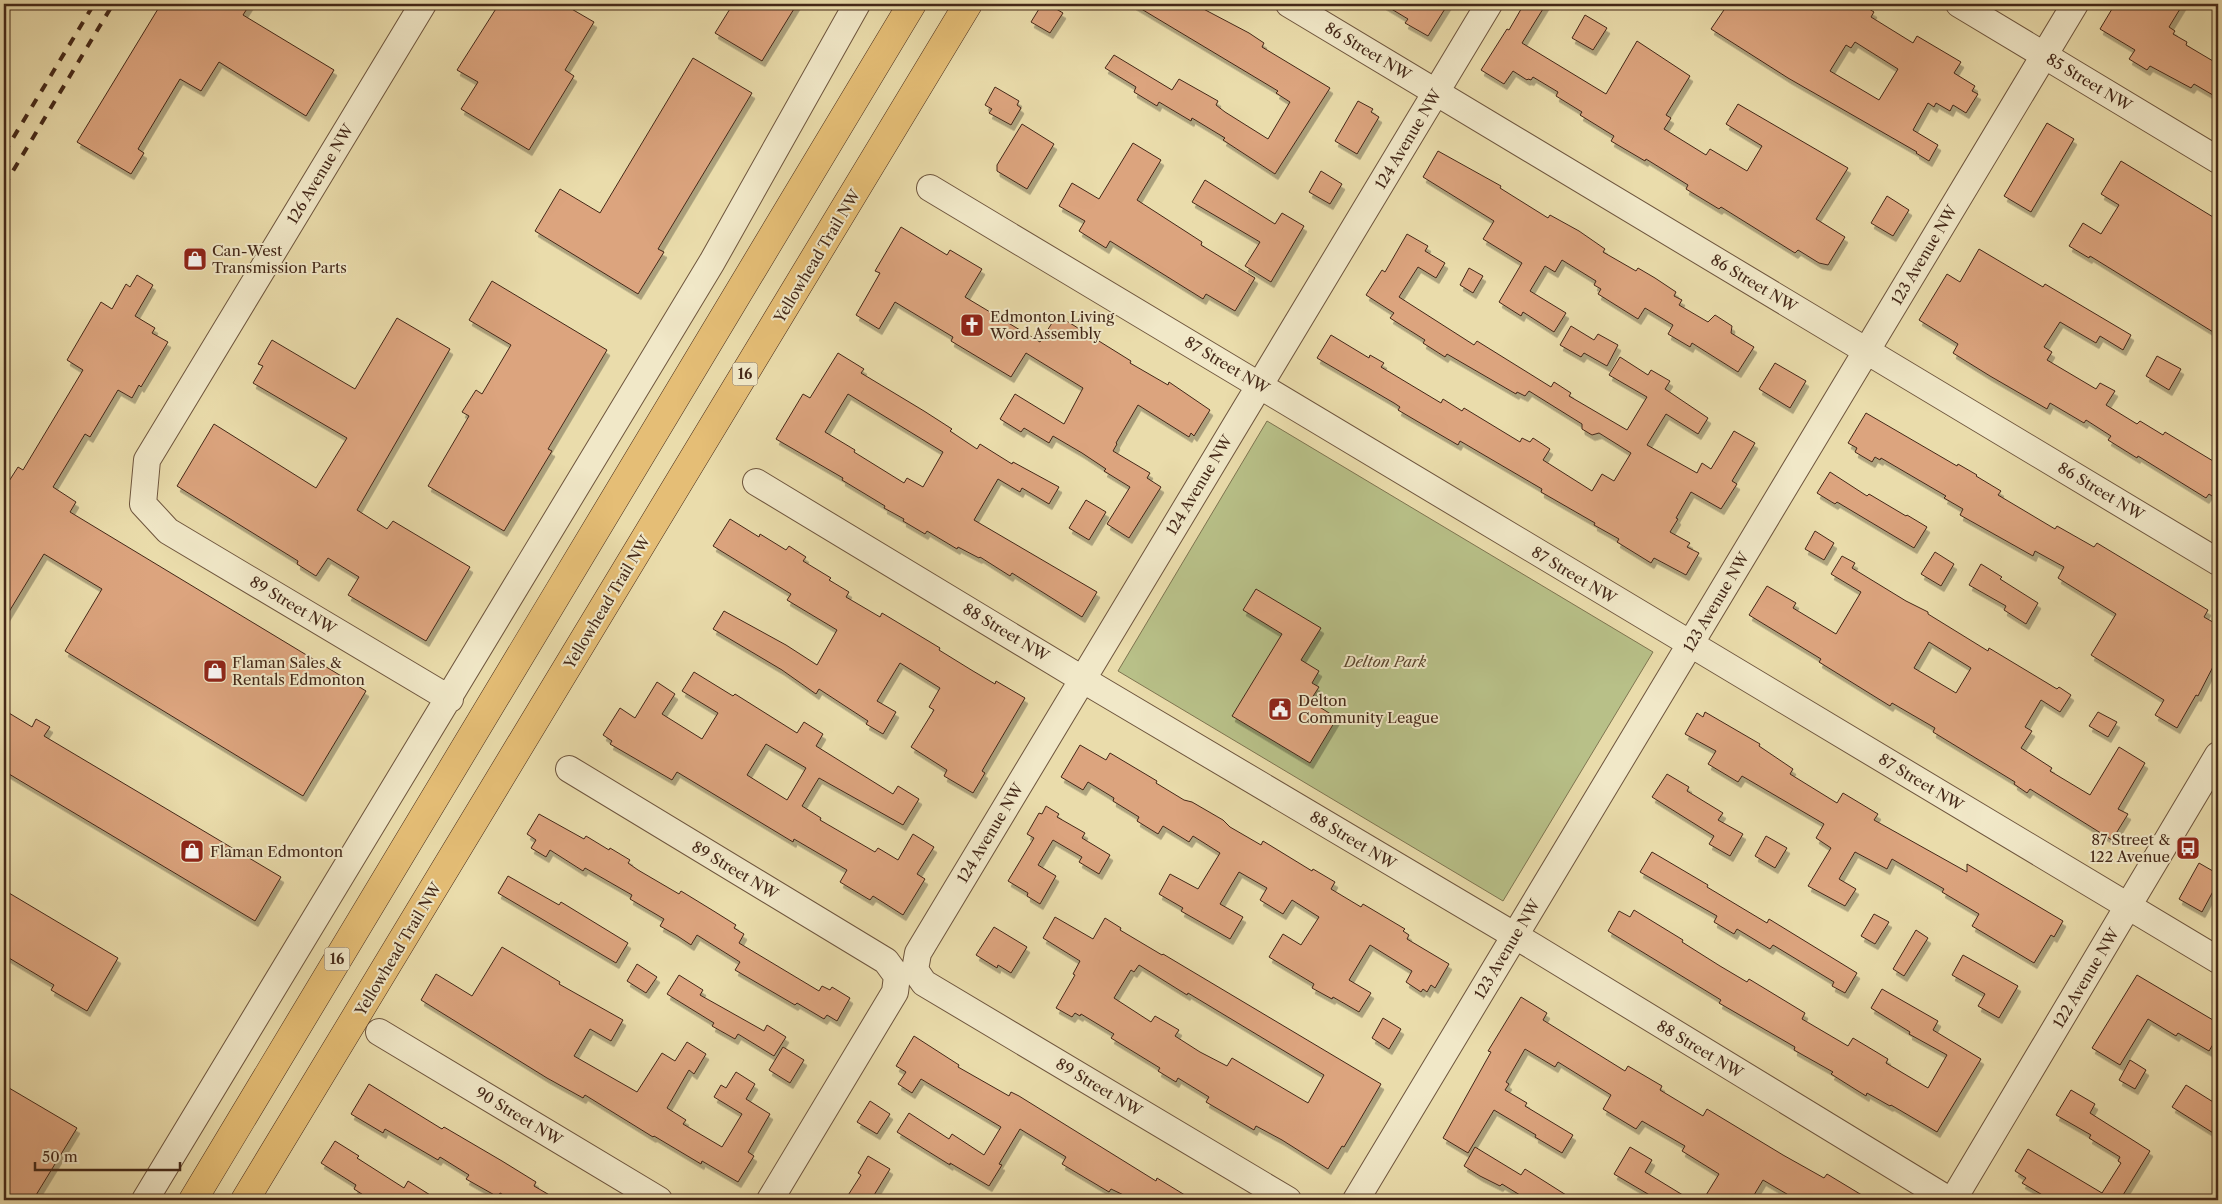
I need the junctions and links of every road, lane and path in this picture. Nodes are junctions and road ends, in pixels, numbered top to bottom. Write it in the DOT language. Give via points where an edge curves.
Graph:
graph roads {
  1 [pos="423,4"];
  2 [pos="857,4"];
  3 [pos="912,4"];
  4 [pos="968,4"];
  5 [pos="1289,4"];
  6 [pos="1489,4"];
  7 [pos="1959,4"];
  8 [pos="2075,4"];
  9 [pos="2045,55"];
  10 [pos="1436,92"];
  11 [pos="2218,160"];
  12 [pos="930,188"];
  13 [pos="1866,351"];
  14 [pos="1259,384"];
  15 [pos="756,482"];
  16 [pos="143,504"];
  17 [pos="2218,562"];
  18 [pos="1690,645"];
  19 [pos="1082,679"];
  20 [pos="450,699"];
  21 [pos="2218,755"];
  22 [pos="569,769"];
  23 [pos="2129,906"];
  24 [pos="1515,936"];
  25 [pos="2218,960"];
  26 [pos="906,973"];
  27 [pos="379,1032"];
  28 [pos="145,1200"];
  29 [pos="193,1200"];
  30 [pos="245,1200"];
  31 [pos="659,1200"];
  32 [pos="770,1200"];
  33 [pos="1288,1200"];
  34 [pos="1356,1200"];
  35 [pos="1949,1200"];
  36 [pos="1953,1200"];
  1 -- 16 [label="street, 126 Avenue NW" via="147,460"];
  2 -- 20 [label="street" via="712,262"];
  3 -- 29 [label="highway, 16"];
  4 -- 30 [label="highway, Yellowhead Trail NW / 16"];
  5 -- 10 [label="street, 86 Street NW"];
  6 -- 10 [label="street, 124 Avenue NW"];
  7 -- 9 [label="street, 85 Street NW"];
  8 -- 9 [label="street, 123 Avenue NW"];
  9 -- 11 [label="street, 85 Street NW"];
  9 -- 13 [label="street, 123 Avenue NW"];
  10 -- 13 [label="street, 86 Street NW"];
  10 -- 14 [label="street, 124 Avenue NW"];
  12 -- 14 [label="street, 87 Street NW"];
  13 -- 17 [label="street, 86 Street NW"];
  13 -- 18 [label="street, 123 Avenue NW"];
  14 -- 18 [label="street, 87 Street NW"];
  14 -- 19 [label="street, 124 Avenue NW"];
  15 -- 19 [label="street, 88 Street NW"];
  16 -- 20 [label="street, 89 Street NW" via="168,531"];
  18 -- 23 [label="street, 87 Street NW"];
  18 -- 24 [label="street, 123 Avenue NW"];
  19 -- 24 [label="street, 88 Street NW"];
  19 -- 26 [label="street, 124 Avenue NW"];
  20 -- 28 [label="street"];
  21 -- 23 [label="street, 122 Avenue NW"];
  22 -- 26 [label="street, 89 Street NW"];
  23 -- 25 [label="street, 87 Street NW"];
  23 -- 36 [label="street, 122 Avenue NW"];
  24 -- 34 [label="street, 123 Avenue NW"];
  24 -- 35 [label="street, 88 Street NW"];
  26 -- 32 [label="street, 124 Avenue NW"];
  26 -- 33 [label="street, 89 Street NW"];
  27 -- 31 [label="street, 90 Street NW"];
}
